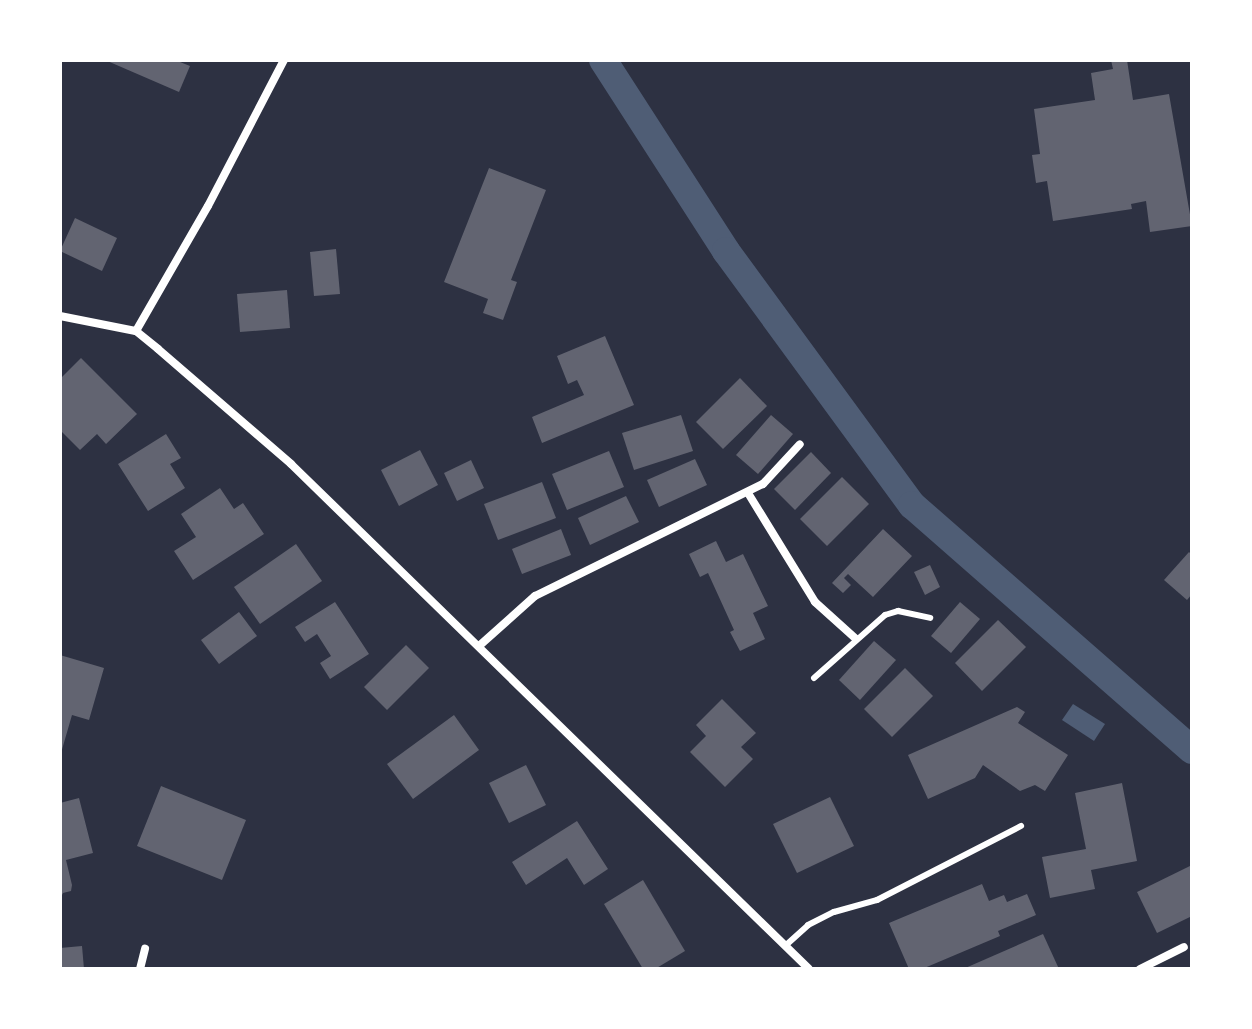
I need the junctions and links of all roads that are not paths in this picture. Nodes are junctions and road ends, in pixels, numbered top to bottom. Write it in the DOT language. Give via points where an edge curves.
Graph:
graph roads {
  1 [pos="284,60"];
  2 [pos="60,316"];
  3 [pos="136,331"];
  4 [pos="800,444"];
  5 [pos="748,493"];
  6 [pos="930,618"];
  7 [pos="855,638"];
  8 [pos="479,646"];
  9 [pos="814,678"];
  10 [pos="1021,826"];
  11 [pos="785,946"];
  12 [pos="1184,947"];
  13 [pos="145,949"];
  14 [pos="140,969"];
  15 [pos="809,969"];
  16 [pos="1140,969"];
  1 -- 3 [label="street"];
  2 -- 3 [label="street"];
  3 -- 8 [label="street" via="291,464"];
  4 -- 5 [label="street"];
  5 -- 7 [label="street" via="815,602"];
  5 -- 8 [label="street" via="535,596"];
  6 -- 7 [label="lane" via="898,611"];
  7 -- 9 [label="lane"];
  8 -- 11 [label="street"];
  10 -- 11 [label="lane" via="877,900 808,925"];
  11 -- 15 [label="street"];
  12 -- 16 [label="street"];
  13 -- 14 [label="street"];
}
